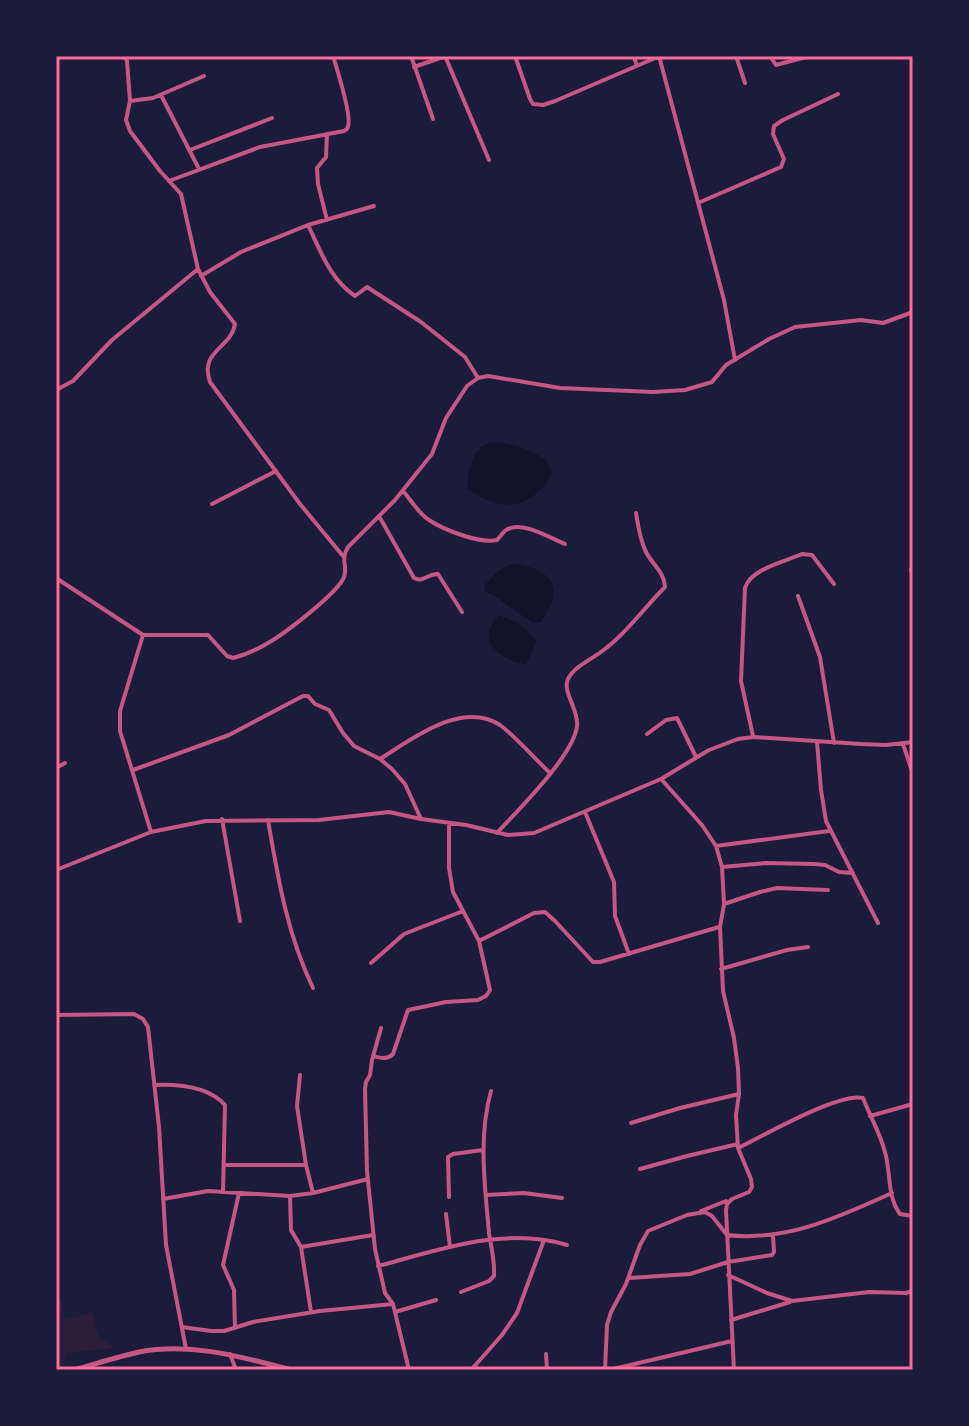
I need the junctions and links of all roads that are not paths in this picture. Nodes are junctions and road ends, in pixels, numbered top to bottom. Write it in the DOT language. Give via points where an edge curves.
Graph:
graph roads {
  1 [pos="124,56"];
  2 [pos="333,56"];
  3 [pos="411,56"];
  4 [pos="445,56"];
  5 [pos="515,56"];
  6 [pos="633,56"];
  7 [pos="660,56"];
  8 [pos="736,56"];
  9 [pos="770,56"];
  10 [pos="806,57"];
  11 [pos="637,65"];
  12 [pos="414,67"];
  13 [pos="204,76"];
  14 [pos="745,83"];
  15 [pos="838,94"];
  16 [pos="161,95"];
  17 [pos="130,101"];
  18 [pos="272,118"];
  19 [pos="433,119"];
  20 [pos="327,134"];
  21 [pos="190,150"];
  22 [pos="489,160"];
  23 [pos="199,169"];
  24 [pos="169,181"];
  25 [pos="698,203"];
  26 [pos="374,206"];
  27 [pos="327,220"];
  28 [pos="308,225"];
  29 [pos="198,269"];
  30 [pos="201,276"];
  31 [pos="913,312"];
  32 [pos="735,360"];
  33 [pos="478,378"];
  34 [pos="56,390"];
  35 [pos="276,471"];
  36 [pos="403,491"];
  37 [pos="212,504"];
  38 [pos="636,513"];
  39 [pos="379,516"];
  40 [pos="565,544"];
  41 [pos="343,556"];
  42 [pos="913,565"];
  43 [pos="913,576"];
  44 [pos="56,578"];
  45 [pos="834,584"];
  46 [pos="798,596"];
  47 [pos="462,612"];
  48 [pos="143,635"];
  49 [pos="647,734"];
  50 [pos="753,737"];
  51 [pos="817,742"];
  52 [pos="913,742"];
  53 [pos="834,743"];
  54 [pos="903,744"];
  55 [pos="696,757"];
  56 [pos="380,759"];
  57 [pos="65,763"];
  58 [pos="56,768"];
  59 [pos="133,770"];
  60 [pos="550,773"];
  61 [pos="913,774"];
  62 [pos="661,779"];
  63 [pos="585,812"];
  64 [pos="222,819"];
  65 [pos="421,819"];
  66 [pos="268,820"];
  67 [pos="449,823"];
  68 [pos="829,831"];
  69 [pos="151,832"];
  70 [pos="497,833"];
  71 [pos="716,846"];
  72 [pos="722,867"];
  73 [pos="56,870"];
  74 [pos="853,873"];
  75 [pos="828,890"];
  76 [pos="724,904"];
  77 [pos="463,911"];
  78 [pos="240,921"];
  79 [pos="878,923"];
  80 [pos="720,927"];
  81 [pos="479,941"];
  82 [pos="808,947"];
  83 [pos="629,954"];
  84 [pos="371,963"];
  85 [pos="721,969"];
  86 [pos="313,988"];
  87 [pos="56,1015"];
  88 [pos="381,1028"];
  89 [pos="373,1056"];
  90 [pos="300,1075"];
  91 [pos="154,1085"];
  92 [pos="491,1091"];
  93 [pos="739,1094"];
  94 [pos="913,1104"];
  95 [pos="870,1116"];
  96 [pos="631,1123"];
  97 [pos="738,1146"];
  98 [pos="483,1150"];
  99 [pos="224,1165"];
  100 [pos="306,1165"];
  101 [pos="640,1169"];
  102 [pos="368,1179"];
  103 [pos="223,1192"];
  104 [pos="239,1193"];
  105 [pos="313,1193"];
  106 [pos="892,1193"];
  107 [pos="486,1195"];
  108 [pos="290,1196"];
  109 [pos="449,1197"];
  110 [pos="562,1198"];
  111 [pos="163,1199"];
  112 [pos="732,1199"];
  113 [pos="696,1213"];
  114 [pos="446,1214"];
  115 [pos="913,1216"];
  116 [pos="373,1235"];
  117 [pos="727,1235"];
  118 [pos="773,1235"];
  119 [pos="490,1239"];
  120 [pos="544,1240"];
  121 [pos="567,1245"];
  122 [pos="301,1247"];
  123 [pos="450,1247"];
  124 [pos="728,1262"];
  125 [pos="378,1266"];
  126 [pos="728,1275"];
  127 [pos="629,1278"];
  128 [pos="913,1291"];
  129 [pos="461,1292"];
  130 [pos="436,1300"];
  131 [pos="792,1301"];
  132 [pos="393,1304"];
  133 [pos="311,1312"];
  134 [pos="395,1312"];
  135 [pos="731,1320"];
  136 [pos="182,1327"];
  137 [pos="235,1328"];
  138 [pos="733,1341"];
  139 [pos="186,1349"];
  140 [pos="230,1354"];
  141 [pos="546,1354"];
  142 [pos="73,1370"];
  143 [pos="236,1370"];
  144 [pos="292,1370"];
  145 [pos="409,1370"];
  146 [pos="471,1370"];
  147 [pos="547,1370"];
  148 [pos="607,1370"];
  149 [pos="734,1370"];
  1 -- 17 [label="street"];
  2 -- 20 [label="street" via="349,124 344,131"];
  3 -- 12 [label="street"];
  4 -- 12 [label="street"];
  4 -- 22 [label="street"];
  5 -- 11 [label="street" via="537,106"];
  6 -- 11 [label="street"];
  7 -- 11 [label="street"];
  7 -- 25 [label="street"];
  8 -- 14 [label="street"];
  9 -- 10 [label="street" via="776,65"];
  12 -- 19 [label="street"];
  13 -- 16 [label="street"];
  15 -- 25 [label="street" via="774,126 784,159 781,167"];
  16 -- 17 [label="street"];
  16 -- 21 [label="street"];
  17 -- 24 [label="street" via="130,131"];
  18 -- 21 [label="street"];
  20 -- 23 [label="street" via="260,147"];
  20 -- 27 [label="street" via="326,157 317,168"];
  21 -- 23 [label="street"];
  23 -- 24 [label="street"];
  24 -- 29 [label="street" via="181,194"];
  25 -- 32 [label="street"];
  26 -- 27 [label="street"];
  27 -- 28 [label="street"];
  28 -- 30 [label="street" via="241,252"];
  28 -- 33 [label="street" via="327,266 346,290 355,296 367,287 421,322 465,357"];
  29 -- 30 [label="street"];
  29 -- 34 [label="street" via="112,340 73,381"];
  30 -- 35 [label="street" via="235,328 207,364 210,382"];
  31 -- 32 [label="street" via="883,323 795,327"];
  32 -- 33 [label="street" via="712,382 685,390 560,388"];
  33 -- 36 [label="street" via="467,386 446,418 432,454"];
  35 -- 37 [label="street"];
  35 -- 41 [label="street"];
  36 -- 39 [label="street"];
  36 -- 40 [label="street" via="429,520 460,534 492,542 508,528 530,528"];
  38 -- 60 [label="street" via="644,548 665,587 610,645 569,677 576,733"];
  39 -- 41 [label="street"];
  39 -- 47 [label="street" via="414,578 438,574"];
  41 -- 48 [label="street" via="345,575 339,585 268,643 238,657 227,656 208,635"];
  42 -- 43 [label="street"];
  44 -- 48 [label="street"];
  45 -- 50 [label="street" via="807,554 747,580 741,681"];
  46 -- 53 [label="street" via="820,657"];
  48 -- 59 [label="street" via="120,711 120,731"];
  49 -- 55 [label="street" via="677,718"];
  50 -- 51 [label="street"];
  50 -- 55 [label="street"];
  51 -- 53 [label="street"];
  51 -- 68 [label="street"];
  52 -- 54 [label="street"];
  53 -- 54 [label="street"];
  54 -- 61 [label="street"];
  55 -- 62 [label="street"];
  56 -- 59 [label="street" via="354,746 329,710 303,696 229,735"];
  56 -- 60 [label="street" via="458,718 481,717 500,725"];
  56 -- 65 [label="street" via="405,784"];
  57 -- 58 [label="street"];
  59 -- 69 [label="street"];
  60 -- 70 [label="street"];
  62 -- 63 [label="street"];
  62 -- 71 [label="street"];
  63 -- 70 [label="street" via="534,833"];
  63 -- 83 [label="street" via="614,882 615,916"];
  64 -- 66 [label="street"];
  64 -- 69 [label="street"];
  64 -- 78 [label="street"];
  65 -- 66 [label="street" via="389,812"];
  65 -- 67 [label="street"];
  66 -- 86 [label="street" via="282,901"];
  67 -- 70 [label="street"];
  67 -- 77 [label="street" via="449,868"];
  68 -- 71 [label="street"];
  68 -- 74 [label="street"];
  69 -- 73 [label="street"];
  71 -- 72 [label="street"];
  72 -- 74 [label="street" via="814,864"];
  72 -- 76 [label="street"];
  74 -- 79 [label="street"];
  75 -- 76 [label="street" via="777,888"];
  76 -- 80 [label="street"];
  77 -- 81 [label="street"];
  77 -- 84 [label="street" via="404,934"];
  80 -- 83 [label="street"];
  80 -- 85 [label="street"];
  81 -- 83 [label="street" via="540,911 593,962"];
  81 -- 89 [label="street" via="490,990 486,996 408,1010 393,1054 384,1059"];
  82 -- 85 [label="street"];
  85 -- 93 [label="street"];
  87 -- 91 [label="street" via="134,1014 143,1019"];
  88 -- 89 [label="street"];
  89 -- 102 [label="street" via="364,1098"];
  90 -- 100 [label="street" via="297,1106"];
  91 -- 99 [label="street" via="183,1085 221,1100 226,1110"];
  91 -- 111 [label="street"];
  92 -- 98 [label="street"];
  93 -- 96 [label="street"];
  93 -- 97 [label="street"];
  94 -- 95 [label="street"];
  95 -- 97 [label="street" via="863,1098 847,1098"];
  95 -- 106 [label="street" via="886,1155"];
  97 -- 101 [label="street"];
  97 -- 112 [label="street" via="752,1187"];
  98 -- 107 [label="street"];
  98 -- 109 [label="street" via="448,1157"];
  99 -- 100 [label="street"];
  99 -- 103 [label="street"];
  100 -- 105 [label="street"];
  102 -- 105 [label="street"];
  102 -- 116 [label="street"];
  103 -- 104 [label="street"];
  103 -- 111 [label="street"];
  104 -- 108 [label="street"];
  104 -- 137 [label="street" via="223,1265 234,1290"];
  105 -- 108 [label="street"];
  106 -- 115 [label="street" via="900,1214"];
  106 -- 118 [label="street" via="815,1225"];
  107 -- 110 [label="street"];
  107 -- 119 [label="street"];
  108 -- 122 [label="street" via="291,1230"];
  111 -- 136 [label="street"];
  112 -- 113 [label="street"];
  112 -- 117 [label="street" via="726,1210"];
  113 -- 117 [label="street" via="712,1216"];
  113 -- 127 [label="street" via="648,1231"];
  114 -- 123 [label="street"];
  116 -- 122 [label="street"];
  116 -- 125 [label="street"];
  117 -- 118 [label="street"];
  117 -- 124 [label="street"];
  118 -- 124 [label="street" via="772,1255"];
  119 -- 120 [label="street"];
  119 -- 123 [label="street"];
  119 -- 129 [label="street" via="494,1276"];
  120 -- 121 [label="street"];
  120 -- 146 [label="street" via="517,1313"];
  122 -- 133 [label="street"];
  123 -- 125 [label="street"];
  124 -- 126 [label="street"];
  124 -- 127 [label="street" via="690,1274"];
  125 -- 132 [label="street"];
  126 -- 131 [label="street"];
  126 -- 135 [label="street"];
  127 -- 148 [label="street" via="607,1325"];
  128 -- 131 [label="street"];
  130 -- 134 [label="street"];
  131 -- 135 [label="street"];
  132 -- 133 [label="street"];
  132 -- 134 [label="street"];
  133 -- 137 [label="street"];
  134 -- 145 [label="street"];
  135 -- 138 [label="street"];
  136 -- 137 [label="street"];
  136 -- 139 [label="street"];
  138 -- 148 [label="street"];
  138 -- 149 [label="street"];
  139 -- 140 [label="street"];
  139 -- 142 [label="street" via="141,1352"];
  140 -- 143 [label="street"];
  140 -- 144 [label="street"];
  141 -- 147 [label="street"];
}
